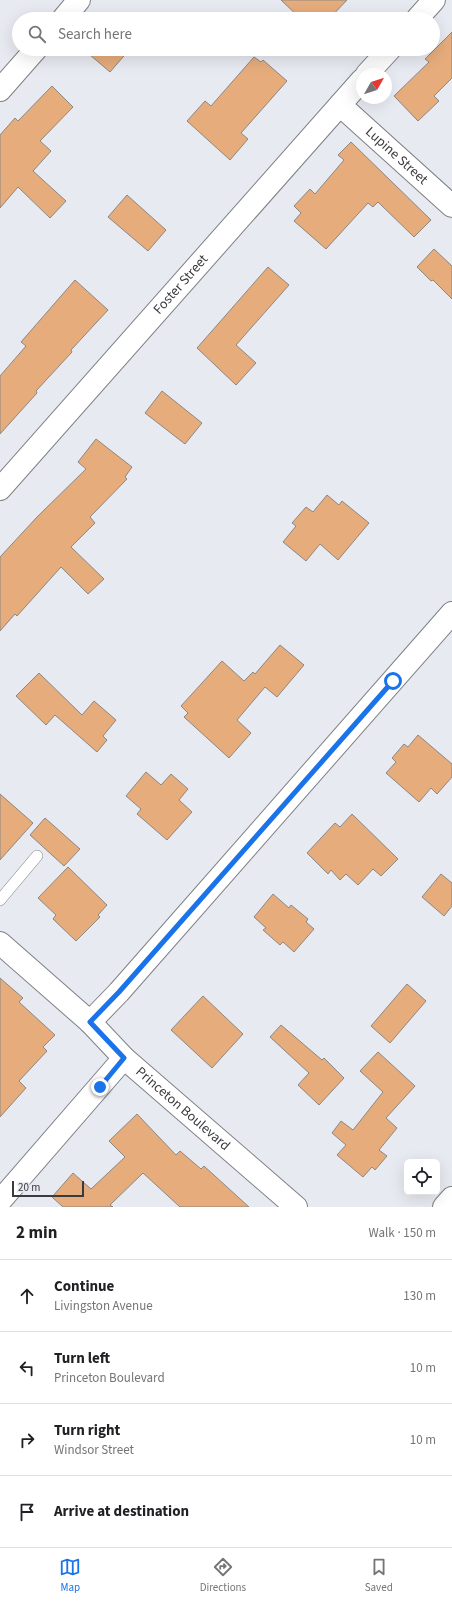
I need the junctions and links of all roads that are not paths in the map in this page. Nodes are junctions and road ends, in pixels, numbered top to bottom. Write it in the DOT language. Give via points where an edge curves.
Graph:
graph roads {
  1 [pos="79,0"];
  2 [pos="434,0"];
  3 [pos="69,12"];
  4 [pos="423,12"];
  5 [pos="30,56"];
  6 [pos="384,56"];
  7 [pos="373,68"];
  8 [pos="356,87"];
  9 [pos="0,90"];
  10 [pos="340,105"];
  11 [pos="452,206"];
  12 [pos="0,489"];
  13 [pos="452,613"];
  14 [pos="37,856"];
  15 [pos="0,900"];
  16 [pos="0,943"];
  17 [pos="90,1022"];
  18 [pos="124,1058"];
  19 [pos="452,1198"];
  20 [pos="0,1201"];
  21 [pos="296,1207"];
  22 [pos="444,1207"];
  1 -- 3 [label="street"];
  2 -- 4 [label="street"];
  5 -- 9 [label="street"];
  6 -- 7 [label="street"];
  8 -- 10 [label="street, Foster Street"];
  10 -- 11 [label="street, Lupine Street"];
  10 -- 12 [label="street, Foster Street"];
  13 -- 17 [label="street"];
  14 -- 15 [label="lane"];
  16 -- 17 [label="street, Princeton Boulevard"];
  17 -- 18 [label="street, Princeton Boulevard"];
  18 -- 20 [label="street"];
  18 -- 21 [label="street, Princeton Boulevard"];
  19 -- 22 [label="street"];
}
